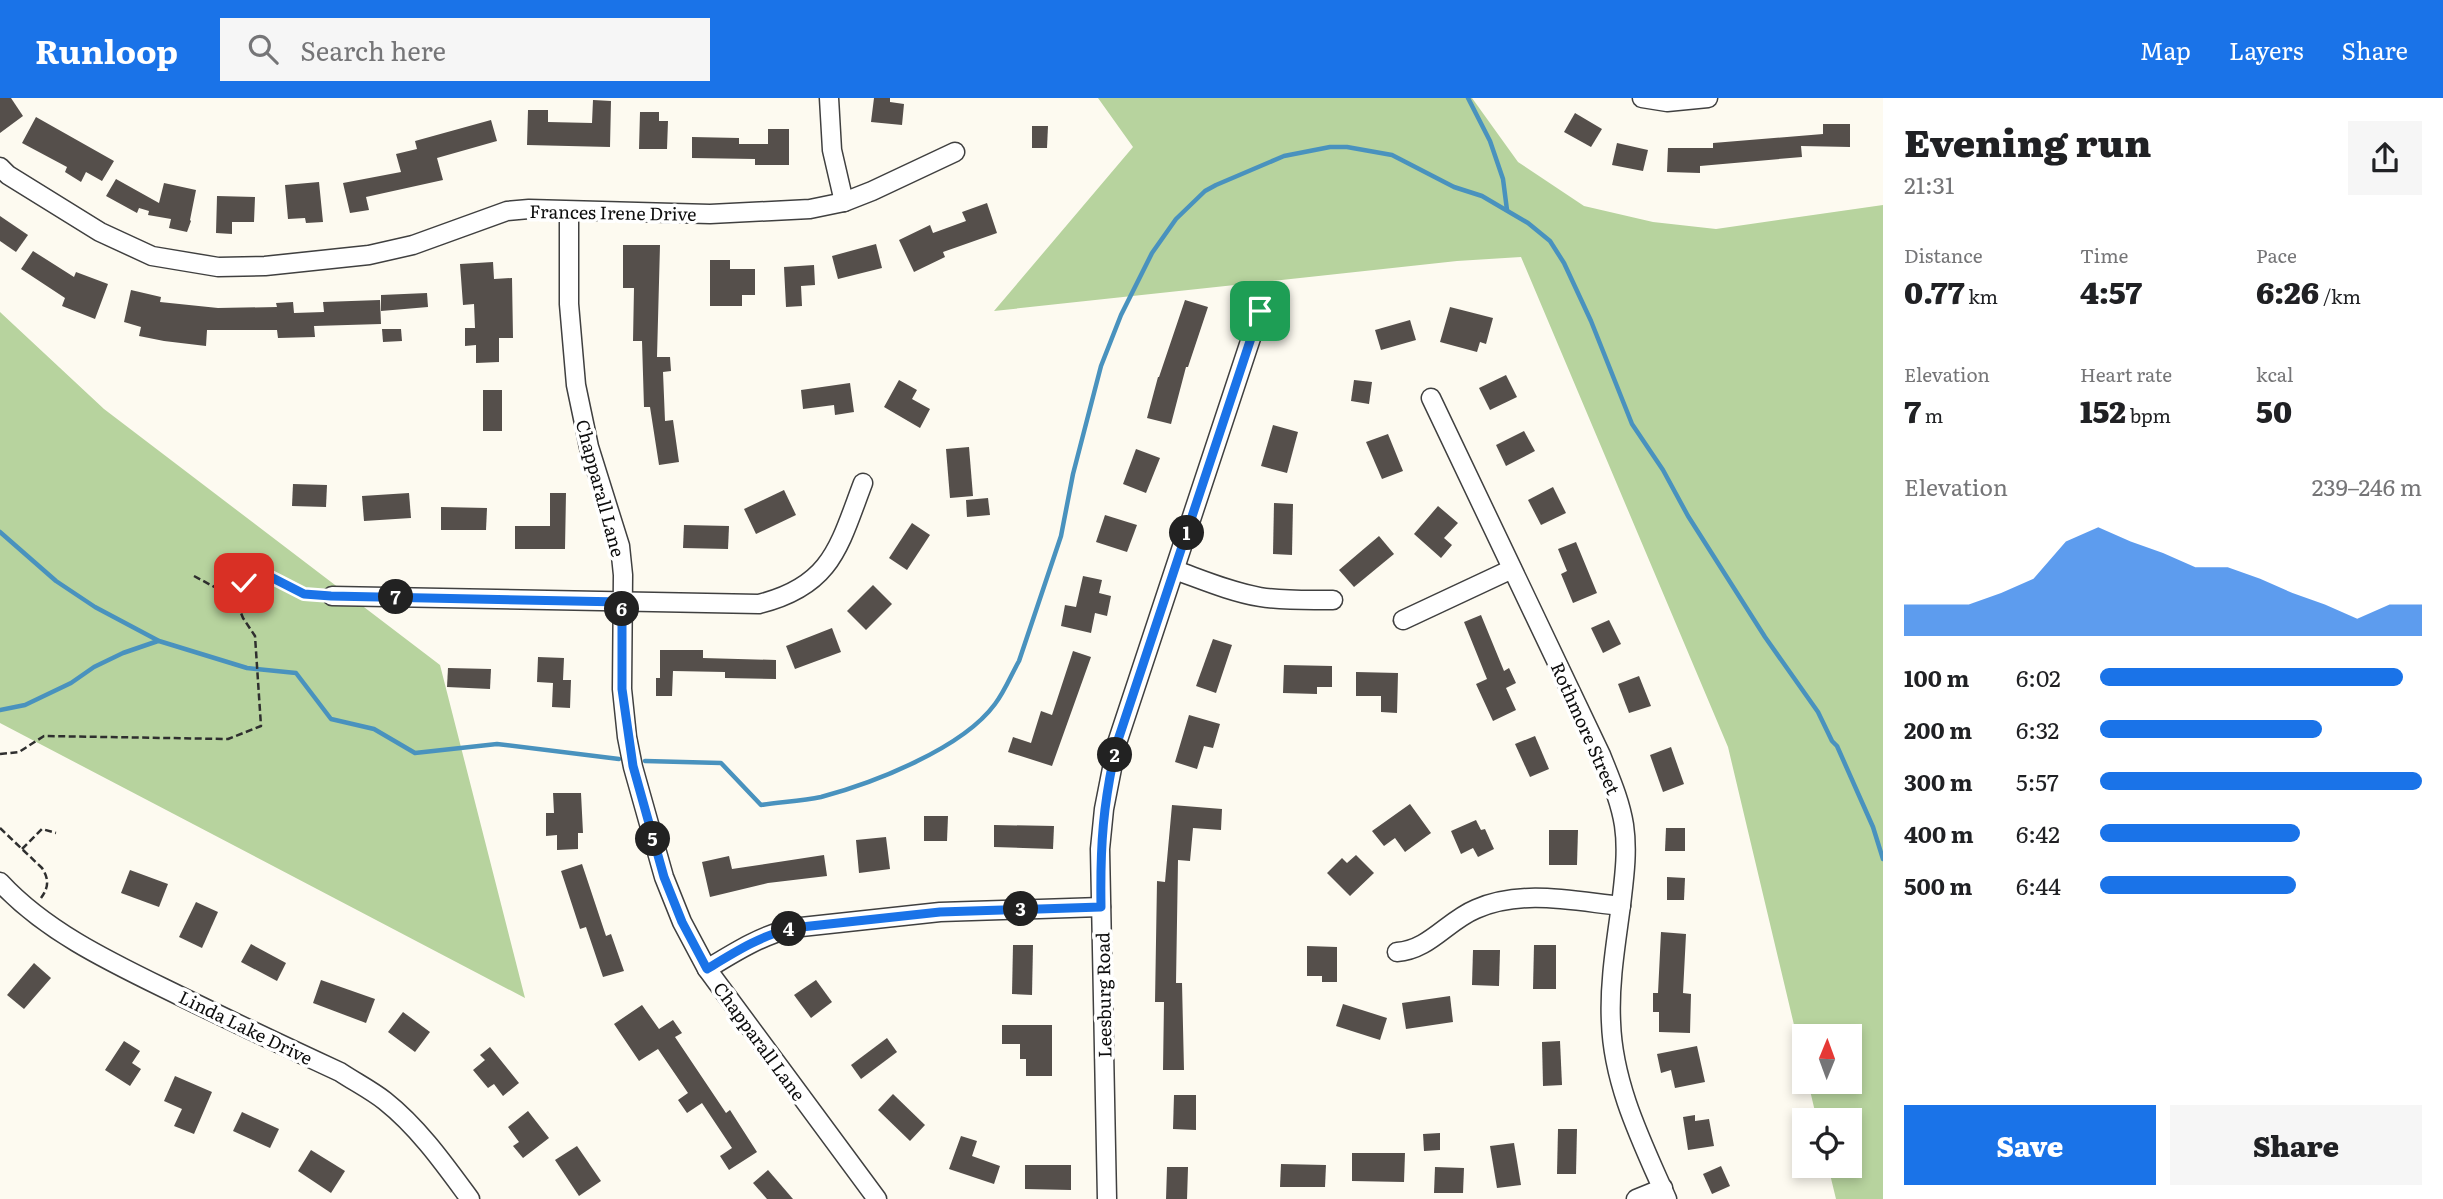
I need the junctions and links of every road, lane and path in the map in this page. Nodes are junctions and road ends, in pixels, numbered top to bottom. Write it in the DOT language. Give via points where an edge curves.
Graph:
graph roads {
  1 [pos="829,98"];
  2 [pos="1642,98"];
  3 [pos="1708,98"];
  4 [pos="955,152"];
  5 [pos="0,167"];
  6 [pos="844,202"];
  7 [pos="569,212"];
  8 [pos="1260,311"];
  9 [pos="1431,398"];
  10 [pos="863,482"];
  11 [pos="1512,569"];
  12 [pos="1175,570"];
  13 [pos="194,576"];
  14 [pos="331,596"];
  15 [pos="235,598"];
  16 [pos="1333,600"];
  17 [pos="622,602"];
  18 [pos="1403,620"];
  19 [pos="0,754"];
  20 [pos="0,828"];
  21 [pos="56,834"];
  22 [pos="22,849"];
  23 [pos="3,892"];
  24 [pos="1621,906"];
  25 [pos="1101,907"];
  26 [pos="32,912"];
  27 [pos="1397,952"];
  28 [pos="707,969"];
  29 [pos="1665,1194"];
  30 [pos="470,1199"];
  31 [pos="877,1199"];
  32 [pos="1107,1199"];
  33 [pos="1636,1199"];
  1 -- 6 [label="street" via="832,150"];
  2 -- 3 [label="street" via="1667,102"];
  4 -- 6 [label="street, Frances Irene Drive"];
  5 -- 7 [label="street, Frances Irene Drive" via="100,232 152,256 218,267 369,256 507,211"];
  6 -- 7 [label="street, Frances Irene Drive" via="760,213"];
  7 -- 17 [label="street, Chapparall Lane" via="569,304 576,385 589,447 620,546"];
  8 -- 12 [label="street, Leesburg Road"];
  9 -- 11 [label="street, Rothmore Street"];
  10 -- 17 [label="street" via="829,562 791,594 759,604"];
  11 -- 18 [label="street"];
  11 -- 24 [label="street, Rothmore Street" via="1620,803 1626,854"];
  12 -- 16 [label="street" via="1257,596"];
  12 -- 25 [label="street, Leesburg Road" via="1107,785 1100,849"];
  13 -- 15 [label="path"];
  14 -- 15 [label="path" via="304,594 263,573 244,583"];
  14 -- 17 [label="street"];
  15 -- 19 [label="path" via="255,636 261,726 228,738 44,736 19,752"];
  17 -- 28 [label="street, Chapparall Lane" via="622,689 633,766 664,877"];
  20 -- 22 [label="path"];
  21 -- 22 [label="path" via="42,829"];
  22 -- 26 [label="path" via="47,876 47,890"];
  23 -- 26 [label="street, Linda Lake Drive"];
  24 -- 27 [label="street" via="1524,897 1462,916 1419,948"];
  24 -- 29 [label="street, Rothmore Street" via="1612,982 1614,1055 1630,1112"];
  25 -- 28 [label="street" via="940,912 792,928 750,942"];
  25 -- 32 [label="street, Leesburg Road"];
  26 -- 30 [label="street, Linda Lake Drive" via="132,972 373,1092 415,1130"];
  28 -- 31 [label="street, Chapparall Lane"];
  29 -- 33 [label="street"];
}
